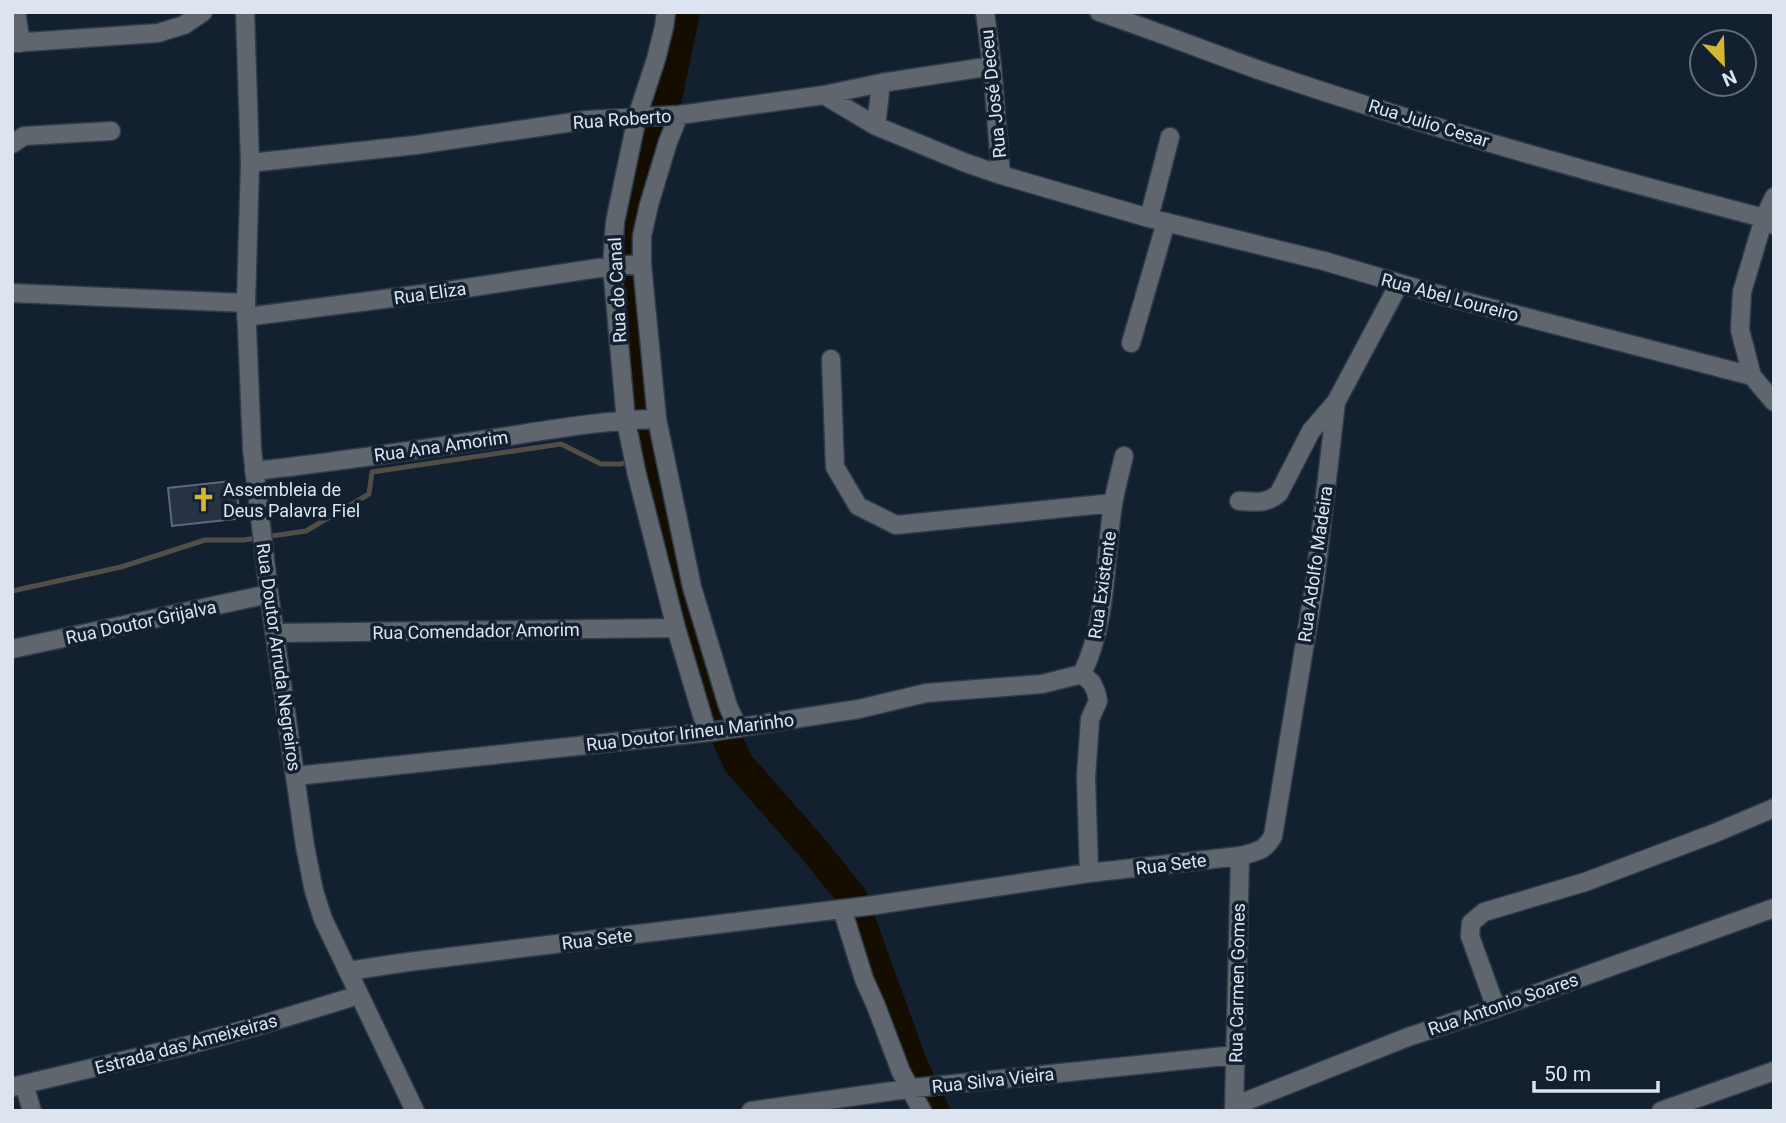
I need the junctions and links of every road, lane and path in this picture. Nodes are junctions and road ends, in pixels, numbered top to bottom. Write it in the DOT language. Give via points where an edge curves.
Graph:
graph roads {
  1 [pos="16,12"];
  2 [pos="203,12"];
  3 [pos="245,12"];
  4 [pos="666,12"];
  5 [pos="985,12"];
  6 [pos="1099,12"];
  7 [pos="17,43"];
  8 [pos="992,66"];
  9 [pos="881,83"];
  10 [pos="824,95"];
  11 [pos="674,115"];
  12 [pos="639,117"];
  13 [pos="876,126"];
  14 [pos="111,131"];
  15 [pos="1170,137"];
  16 [pos="12,144"];
  17 [pos="250,163"];
  18 [pos="1001,175"];
  19 [pos="1774,197"];
  20 [pos="1157,220"];
  21 [pos="1769,221"];
  22 [pos="639,264"];
  23 [pos="614,266"];
  24 [pos="1399,284"];
  25 [pos="12,293"];
  26 [pos="246,310"];
  27 [pos="1131,343"];
  28 [pos="831,359"];
  29 [pos="1752,376"];
  30 [pos="1336,402"];
  31 [pos="1774,402"];
  32 [pos="655,419"];
  33 [pos="627,421"];
  34 [pos="1124,456"];
  35 [pos="254,471"];
  36 [pos="1239,501"];
  37 [pos="1113,503"];
  38 [pos="269,594"];
  39 [pos="676,628"];
  40 [pos="275,634"];
  41 [pos="12,649"];
  42 [pos="1082,674"];
  43 [pos="736,728"];
  44 [pos="708,732"];
  45 [pos="296,776"];
  46 [pos="1774,808"];
  47 [pos="1258,850"];
  48 [pos="1240,856"];
  49 [pos="1089,873"];
  50 [pos="1774,908"];
  51 [pos="844,909"];
  52 [pos="348,971"];
  53 [pos="359,995"];
  54 [pos="1496,1008"];
  55 [pos="1235,1055"];
  56 [pos="1774,1071"];
  57 [pos="18,1086"];
  58 [pos="912,1088"];
  59 [pos="1234,1108"];
  60 [pos="32,1111"];
  61 [pos="415,1111"];
  62 [pos="751,1111"];
  63 [pos="922,1111"];
  64 [pos="1661,1111"];
  1 -- 7 [label="street"];
  2 -- 7 [label="street" via="184,25 158,33"];
  3 -- 17 [label="street, Rua Doutor Arruda Negreiros"];
  4 -- 12 [label="street, Rua do Canal"];
  5 -- 8 [label="street, Rua José Deceu"];
  6 -- 21 [label="street, Rua Julio Cesar" via="1447,130"];
  8 -- 9 [label="street, Rua Roberto"];
  8 -- 18 [label="street, Rua José Deceu"];
  9 -- 10 [label="street, Rua Roberto"];
  9 -- 13 [label="street"];
  10 -- 11 [label="street, Rua Roberto"];
  10 -- 13 [label="street, Rua Abel Loureiro"];
  11 -- 12 [label="street, Rua Roberto"];
  11 -- 22 [label="street" via="649,205"];
  12 -- 17 [label="street, Rua Roberto"];
  12 -- 23 [label="street, Rua do Canal" via="615,222"];
  13 -- 18 [label="street, Rua Abel Loureiro"];
  14 -- 16 [label="street" via="24,136"];
  15 -- 20 [label="street"];
  17 -- 26 [label="street, Rua Doutor Arruda Negreiros"];
  18 -- 20 [label="street, Rua Abel Loureiro"];
  19 -- 21 [label="street"];
  20 -- 24 [label="street, Rua Abel Loureiro"];
  20 -- 27 [label="street"];
  21 -- 29 [label="street" via="1742,292 1740,330"];
  22 -- 23 [label="street, Rua Eliza"];
  22 -- 32 [label="street"];
  23 -- 26 [label="street, Rua Eliza" via="453,290"];
  23 -- 33 [label="street, Rua do Canal"];
  24 -- 29 [label="street, Rua Abel Loureiro"];
  24 -- 30 [label="street, Rua Adolfo Madeira"];
  25 -- 26 [label="street, Rua Eliza"];
  26 -- 35 [label="street, Rua Doutor Arruda Negreiros"];
  28 -- 37 [label="street" via="835,467 858,506 896,525"];
  29 -- 31 [label="street"];
  30 -- 36 [label="street" via="1311,431 1279,493 1264,502"];
  30 -- 47 [label="street, Rua Adolfo Madeira" via="1315,582 1273,836"];
  32 -- 33 [label="street, Rua Ana Amorim"];
  32 -- 43 [label="street" via="692,587"];
  33 -- 35 [label="street, Rua Ana Amorim"];
  33 -- 39 [label="street, Rua do Canal"];
  34 -- 37 [label="street, Rua Existente"];
  35 -- 38 [label="street, Rua Doutor Arruda Negreiros"];
  37 -- 42 [label="street, Rua Existente" via="1097,634"];
  38 -- 40 [label="street, Rua Doutor Arruda Negreiros"];
  38 -- 41 [label="street, Rua Doutor Grijalva"];
  39 -- 40 [label="street, Rua Comendador Amorim"];
  39 -- 44 [label="street, Rua do Canal"];
  40 -- 45 [label="street, Rua Doutor Arruda Negreiros"];
  42 -- 43 [label="street, Rua Doutor Irineu Marinho" via="1042,684 926,693 859,709"];
  42 -- 49 [label="street" via="1098,701 1090,719 1086,777"];
  43 -- 44 [label="street, Rua Doutor Irineu Marinho"];
  44 -- 45 [label="street, Rua Doutor Irineu Marinho"];
  45 -- 52 [label="street, Rua Doutor Arruda Negreiros" via="314,891"];
  46 -- 54 [label="street" via="1585,881 1484,912 1471,923 1470,936"];
  47 -- 48 [label="street, Rua Sete"];
  48 -- 49 [label="street, Rua Sete"];
  48 -- 55 [label="street, Rua Carmen Gomes"];
  49 -- 51 [label="street, Rua Sete"];
  50 -- 54 [label="street, Rua Antonio Soares"];
  51 -- 52 [label="street, Rua Sete"];
  51 -- 58 [label="street" via="864,979 901,1072"];
  52 -- 53 [label="street, Rua Doutor Arruda Negreiros"];
  53 -- 57 [label="street, Estrada das Ameixeiras" via="185,1046"];
  53 -- 61 [label="street, Rua Doutor Arruda Negreiros"];
  54 -- 59 [label="street, Rua Antonio Soares" via="1408,1037"];
  55 -- 58 [label="street, Rua Silva Vieira"];
  55 -- 59 [label="street, Rua Carmen Gomes"];
  56 -- 64 [label="street"];
  57 -- 60 [label="street"];
  58 -- 62 [label="street, Rua Silva Vieira"];
  58 -- 63 [label="street"];
}
